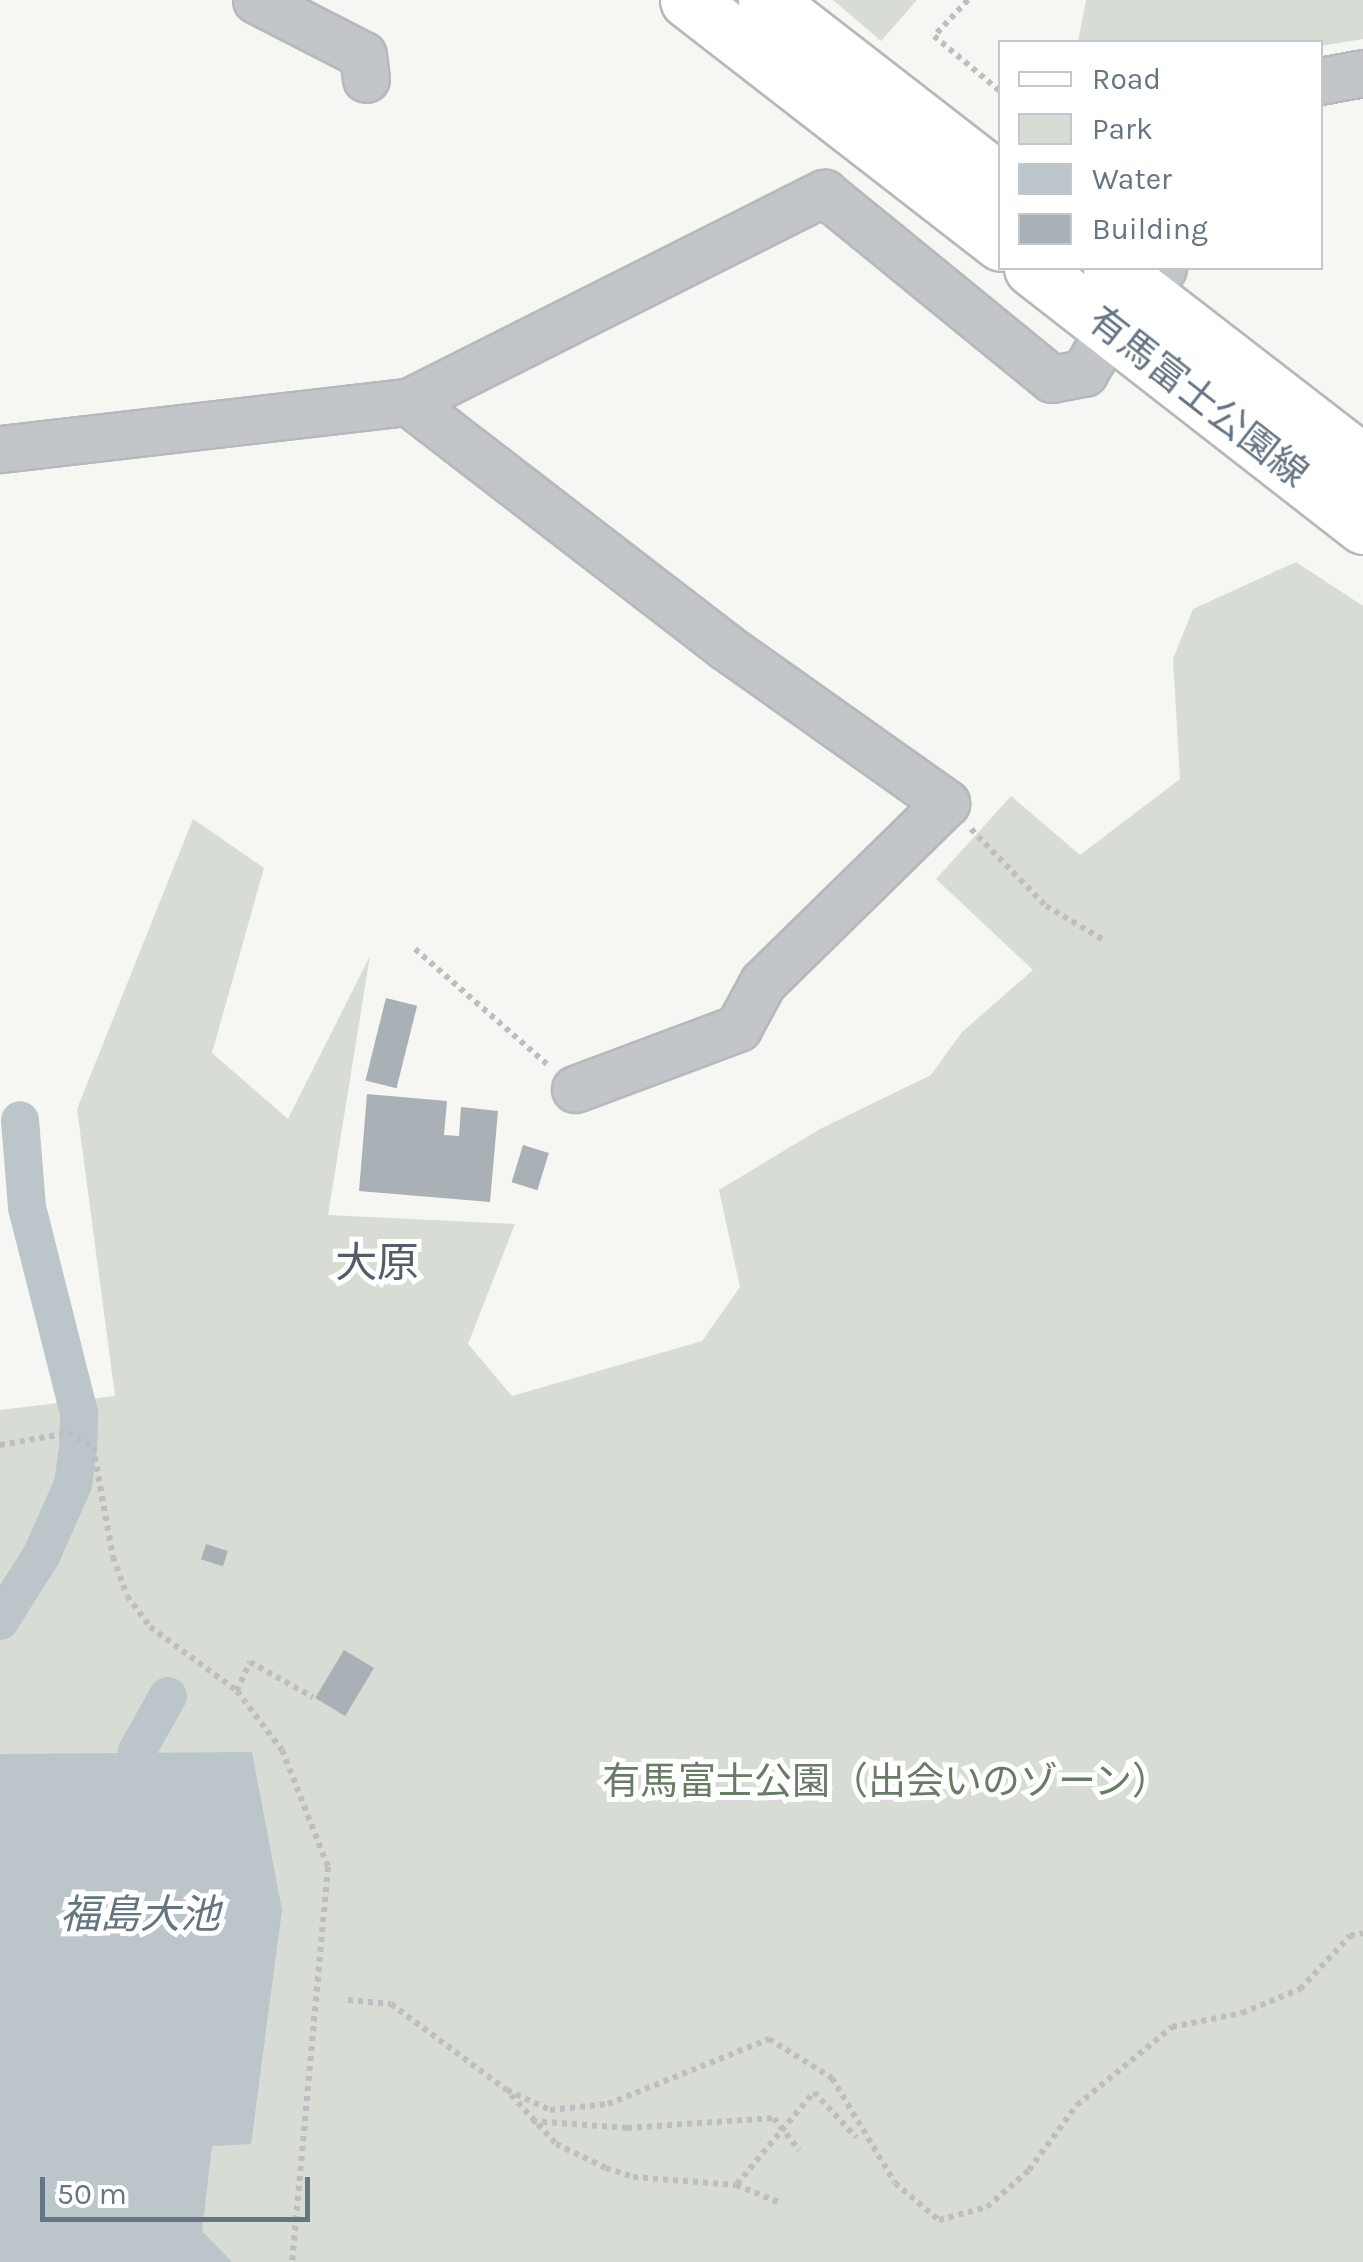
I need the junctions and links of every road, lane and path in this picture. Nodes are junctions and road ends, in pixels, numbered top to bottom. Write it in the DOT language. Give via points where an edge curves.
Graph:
graph roads {
  1 [pos="256,0"];
  2 [pos="688,0"];
  3 [pos="766,0"];
  4 [pos="968,0"];
  5 [pos="1363,73"];
  6 [pos="366,79"];
  7 [pos="1323,80"];
  8 [pos="998,90"];
  9 [pos="998,180"];
  10 [pos="998,241"];
  11 [pos="1041,270"];
  12 [pos="1131,289"];
  13 [pos="408,402"];
  14 [pos="0,448"];
  15 [pos="1363,462"];
  16 [pos="1363,526"];
  17 [pos="946,803"];
  18 [pos="1104,940"];
  19 [pos="415,949"];
  20 [pos="575,1089"];
  21 [pos="0,1445"];
  22 [pos="237,1691"];
  23 [pos="313,1697"];
  24 [pos="1363,1933"];
  25 [pos="348,2000"];
  26 [pos="507,2090"];
  27 [pos="530,2120"];
  28 [pos="786,2127"];
  29 [pos="856,2138"];
  30 [pos="799,2150"];
  31 [pos="736,2185"];
  32 [pos="778,2202"];
  33 [pos="292,2262"];
  1 -- 6 [label="street" via="363,55"];
  2 -- 10 [label="main road"];
  3 -- 9 [label="main road"];
  4 -- 8 [label="path" via="934,36"];
  5 -- 7 [label="street"];
  11 -- 12 [label="main road, 有馬富士公園線"];
  12 -- 13 [label="street" via="1084,373 1052,379 824,194"];
  12 -- 15 [label="main road, 有馬富士公園線"];
  12 -- 16 [label="main road, 有馬富士公園線"];
  13 -- 14 [label="street"];
  13 -- 17 [label="street" via="726,647"];
  17 -- 18 [label="path" via="1046,906"];
  17 -- 20 [label="street" via="762,982 738,1028"];
  19 -- 20 [label="path"];
  21 -- 22 [label="path" via="68,1433 93,1448 113,1558 127,1596 150,1627"];
  22 -- 23 [label="path" via="250,1662"];
  22 -- 33 [label="path" via="282,1750 328,1867"];
  24 -- 26 [label="path" via="1350,1936 1300,1989 1242,2013 1172,2027 1076,2105 1029,2170 988,2207 939,2220 895,2184 832,2078 769,2039 608,2104 550,2110"];
  25 -- 26 [label="path" via="392,2004"];
  26 -- 27 [label="path"];
  27 -- 28 [label="path" via="627,2128 746,2116 774,2118"];
  27 -- 31 [label="path" via="556,2144 634,2177"];
  28 -- 29 [label="path" via="814,2092"];
  28 -- 30 [label="path"];
  28 -- 31 [label="path"];
  31 -- 32 [label="path"];
}
